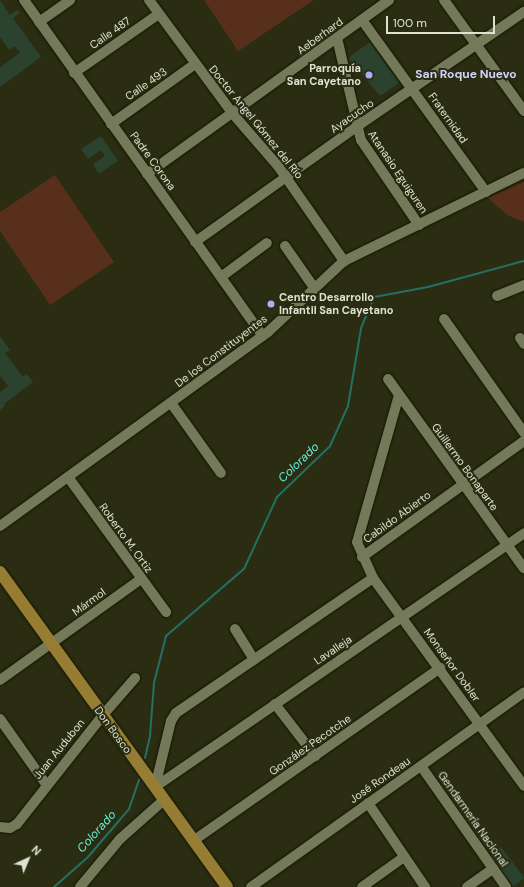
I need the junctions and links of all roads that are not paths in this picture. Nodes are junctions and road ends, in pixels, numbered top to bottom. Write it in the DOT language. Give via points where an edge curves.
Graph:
graph roads {
  1 [pos="24,0"];
  2 [pos="70,0"];
  3 [pos="149,0"];
  4 [pos="389,0"];
  5 [pos="444,0"];
  6 [pos="524,12"];
  7 [pos="159,14"];
  8 [pos="362,20"];
  9 [pos="39,22"];
  10 [pos="338,38"];
  11 [pos="476,44"];
  12 [pos="195,64"];
  13 [pos="74,72"];
  14 [pos="412,88"];
  15 [pos="524,111"];
  16 [pos="232,114"];
  17 [pos="111,124"];
  18 [pos="356,127"];
  19 [pos="524,173"];
  20 [pos="147,174"];
  21 [pos="287,178"];
  22 [pos="486,192"];
  23 [pos="419,225"];
  24 [pos="195,242"];
  25 [pos="267,243"];
  26 [pos="285,246"];
  27 [pos="344,261"];
  28 [pos="221,277"];
  29 [pos="524,285"];
  30 [pos="314,289"];
  31 [pos="497,296"];
  32 [pos="444,319"];
  33 [pos="263,336"];
  34 [pos="388,379"];
  35 [pos="399,395"];
  36 [pos="171,403"];
  37 [pos="524,433"];
  38 [pos="524,441"];
  39 [pos="221,473"];
  40 [pos="68,477"];
  41 [pos="462,484"];
  42 [pos="0,526"];
  43 [pos="524,533"];
  44 [pos="508,545"];
  45 [pos="362,557"];
  46 [pos="524,568"];
  47 [pos="0,572"];
  48 [pos="373,578"];
  49 [pos="141,579"];
  50 [pos="166,612"];
  51 [pos="403,618"];
  52 [pos="235,629"];
  53 [pos="52,644"];
  54 [pos="254,659"];
  55 [pos="440,668"];
  56 [pos="135,678"];
  57 [pos="0,680"];
  58 [pos="524,692"];
  59 [pos="275,704"];
  60 [pos="103,715"];
  61 [pos="0,720"];
  62 [pos="479,724"];
  63 [pos="314,756"];
  64 [pos="421,766"];
  65 [pos="46,784"];
  66 [pos="524,786"];
  67 [pos="155,787"];
  68 [pos="164,800"];
  69 [pos="368,803"];
  70 [pos="0,827"];
  71 [pos="194,841"];
  72 [pos="404,857"];
  73 [pos="493,868"];
  74 [pos="80,887"];
  75 [pos="227,887"];
  76 [pos="251,887"];
  77 [pos="362,887"];
  78 [pos="425,887"];
  79 [pos="467,887"];
  80 [pos="506,887"];
  1 -- 9 [label="street, Padre Corona"];
  2 -- 9 [label="street"];
  3 -- 7 [label="street, Doctor Angel Gómez del Río"];
  4 -- 8 [label="street, Aeberhard"];
  5 -- 11 [label="street"];
  6 -- 11 [label="street, Ayacucho"];
  7 -- 12 [label="street, Doctor Angel Gómez del Río"];
  7 -- 13 [label="street, Calle 487"];
  8 -- 10 [label="street, Aeberhard"];
  8 -- 14 [label="street, Fraternidad"];
  9 -- 13 [label="street, Padre Corona"];
  10 -- 16 [label="street, Aeberhard"];
  10 -- 18 [label="street, Atanasio Eguiguren"];
  11 -- 14 [label="street, Ayacucho"];
  11 -- 15 [label="street"];
  12 -- 16 [label="street, Doctor Angel Gómez del Río"];
  12 -- 17 [label="street, Calle 493"];
  13 -- 17 [label="street, Padre Corona"];
  14 -- 18 [label="street, Ayacucho"];
  14 -- 22 [label="street, Fraternidad"];
  16 -- 20 [label="street, Aeberhard"];
  16 -- 21 [label="street, Doctor Angel Gómez del Río"];
  17 -- 20 [label="street, Padre Corona"];
  18 -- 21 [label="street, Ayacucho"];
  18 -- 23 [label="street, Atanasio Eguiguren" via="361,140"];
  19 -- 22 [label="street, De los Constituyentes"];
  20 -- 24 [label="street, Padre Corona"];
  21 -- 24 [label="street, Ayacucho"];
  21 -- 27 [label="street, Doctor Angel Gómez del Río"];
  22 -- 23 [label="street, De los Constituyentes"];
  23 -- 27 [label="street, De los Constituyentes"];
  24 -- 28 [label="street, Padre Corona"];
  25 -- 28 [label="street"];
  26 -- 30 [label="street"];
  27 -- 30 [label="street, De los Constituyentes"];
  28 -- 33 [label="street, Padre Corona"];
  29 -- 31 [label="street"];
  30 -- 33 [label="street, De los Constituyentes"];
  32 -- 37 [label="street"];
  33 -- 36 [label="street, De los Constituyentes"];
  34 -- 35 [label="street, Guillermo Bonaparte"];
  35 -- 41 [label="street, Guillermo Bonaparte"];
  35 -- 45 [label="street, Cabildo Abierto" via="357,542"];
  36 -- 39 [label="street"];
  36 -- 40 [label="street, De los Constituyentes"];
  38 -- 41 [label="street, Cabildo Abierto"];
  40 -- 42 [label="street, De los Constituyentes"];
  40 -- 49 [label="street, Roberto M. Ortiz"];
  41 -- 44 [label="street, Guillermo Bonaparte"];
  41 -- 45 [label="street, Cabildo Abierto"];
  43 -- 44 [label="street, Lavalleja"];
  44 -- 46 [label="street, Guillermo Bonaparte"];
  44 -- 51 [label="street, Lavalleja"];
  45 -- 48 [label="street, Monseñor Dobler"];
  47 -- 53 [label="main road, Don Bosco"];
  48 -- 51 [label="street, Monseñor Dobler"];
  48 -- 54 [label="street"];
  49 -- 50 [label="street, Roberto M. Ortiz"];
  49 -- 53 [label="street, Mármol"];
  51 -- 55 [label="street, Monseñor Dobler"];
  51 -- 59 [label="street, Lavalleja"];
  52 -- 54 [label="street"];
  53 -- 57 [label="street, Mármol"];
  53 -- 60 [label="main road, Don Bosco"];
  54 -- 67 [label="street" via="176,712 171,721"];
  55 -- 62 [label="street, Monseñor Dobler"];
  55 -- 63 [label="street, González Pecotche"];
  56 -- 60 [label="street, Juan Audubon"];
  58 -- 62 [label="street, José Rondeau"];
  59 -- 63 [label="street"];
  59 -- 67 [label="street, Lavalleja"];
  60 -- 65 [label="street, Juan Audubon"];
  60 -- 67 [label="main road, Don Bosco"];
  61 -- 65 [label="street"];
  62 -- 64 [label="street, José Rondeau"];
  62 -- 66 [label="street, Monseñor Dobler"];
  63 -- 71 [label="street, González Pecotche"];
  64 -- 69 [label="street, José Rondeau"];
  64 -- 73 [label="street, Gendarmería Nacional"];
  65 -- 70 [label="street, Juan Audubon" via="17,824 10,828"];
  67 -- 68 [label="main road, Don Bosco"];
  68 -- 71 [label="main road, Don Bosco"];
  68 -- 74 [label="street" via="120,839"];
  69 -- 72 [label="street"];
  69 -- 76 [label="street, José Rondeau"];
  71 -- 75 [label="main road, Don Bosco"];
  72 -- 77 [label="street"];
  72 -- 78 [label="street"];
  73 -- 79 [label="street"];
  73 -- 80 [label="street, Gendarmería Nacional"];
}
